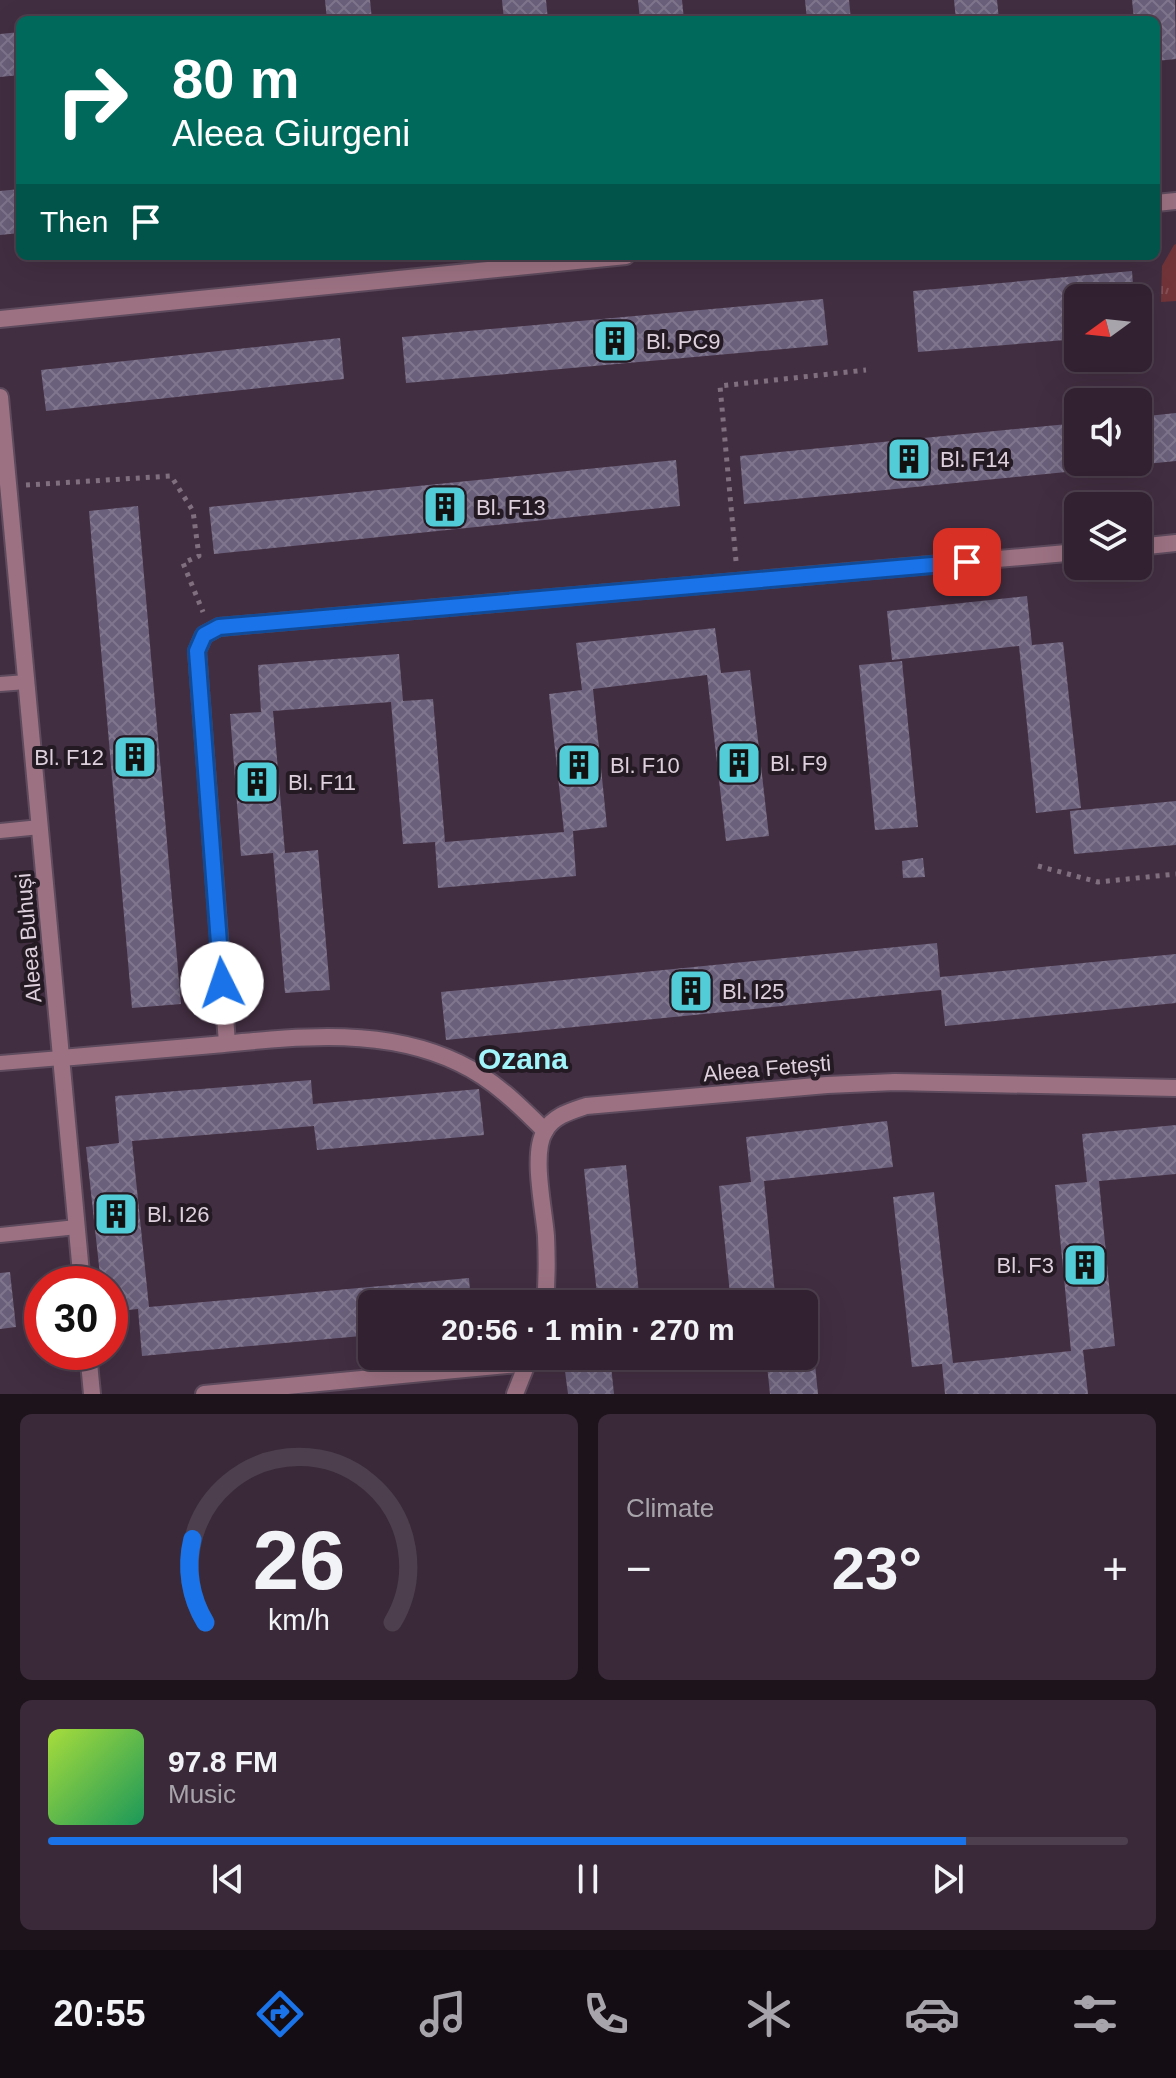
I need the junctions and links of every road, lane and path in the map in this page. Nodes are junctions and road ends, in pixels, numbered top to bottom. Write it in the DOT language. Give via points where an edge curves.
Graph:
graph roads {
  1 [pos="586,260"];
  2 [pos="0,319"];
  3 [pos="866,370"];
  4 [pos="0,397"];
  5 [pos="6,497"];
  6 [pos="1176,543"];
  7 [pos="1152,546"];
  8 [pos="1064,553"];
  9 [pos="738,582"];
  10 [pos="211,631"];
  11 [pos="26,682"];
  12 [pos="0,684"];
  13 [pos="40,827"];
  14 [pos="0,831"];
  15 [pos="1038,866"];
  16 [pos="1176,874"];
  17 [pos="227,1043"];
  18 [pos="61,1058"];
  19 [pos="0,1063"];
  20 [pos="1176,1088"];
  21 [pos="545,1131"];
  22 [pos="77,1227"];
  23 [pos="0,1235"];
  24 [pos="80,1266"];
  25 [pos="546,1290"];
  26 [pos="90,1370"];
  27 [pos="433,1370"];
  28 [pos="525,1370"];
  29 [pos="92,1394"];
  30 [pos="204,1394"];
  31 [pos="515,1394"];
  1 -- 2 [label="street"];
  3 -- 9 [label="path" via="720,386"];
  4 -- 5 [label="street, Aleea Buhuși"];
  5 -- 10 [label="path" via="171,476 193,511 199,556 183,563"];
  5 -- 11 [label="street, Aleea Buhuși"];
  6 -- 7 [label="street"];
  8 -- 9 [label="street"];
  9 -- 10 [label="street"];
  10 -- 17 [label="street" via="197,651"];
  11 -- 12 [label="lane"];
  11 -- 13 [label="street, Aleea Buhuși"];
  13 -- 14 [label="lane"];
  13 -- 18 [label="street, Aleea Buhuși"];
  15 -- 16 [label="path" via="1098,882"];
  17 -- 18 [label="street"];
  17 -- 21 [label="street" via="356,1038 427,1050 491,1081"];
  18 -- 19 [label="lane"];
  18 -- 22 [label="street, Aleea Buhuși"];
  20 -- 21 [label="street, Aleea Fetești" via="827,1085 586,1106 556,1119"];
  21 -- 25 [label="street" via="538,1158"];
  22 -- 23 [label="lane"];
  22 -- 24 [label="street, Aleea Buhuși"];
  26 -- 29 [label="street"];
  27 -- 30 [label="street"];
  28 -- 31 [label="street"];
}
